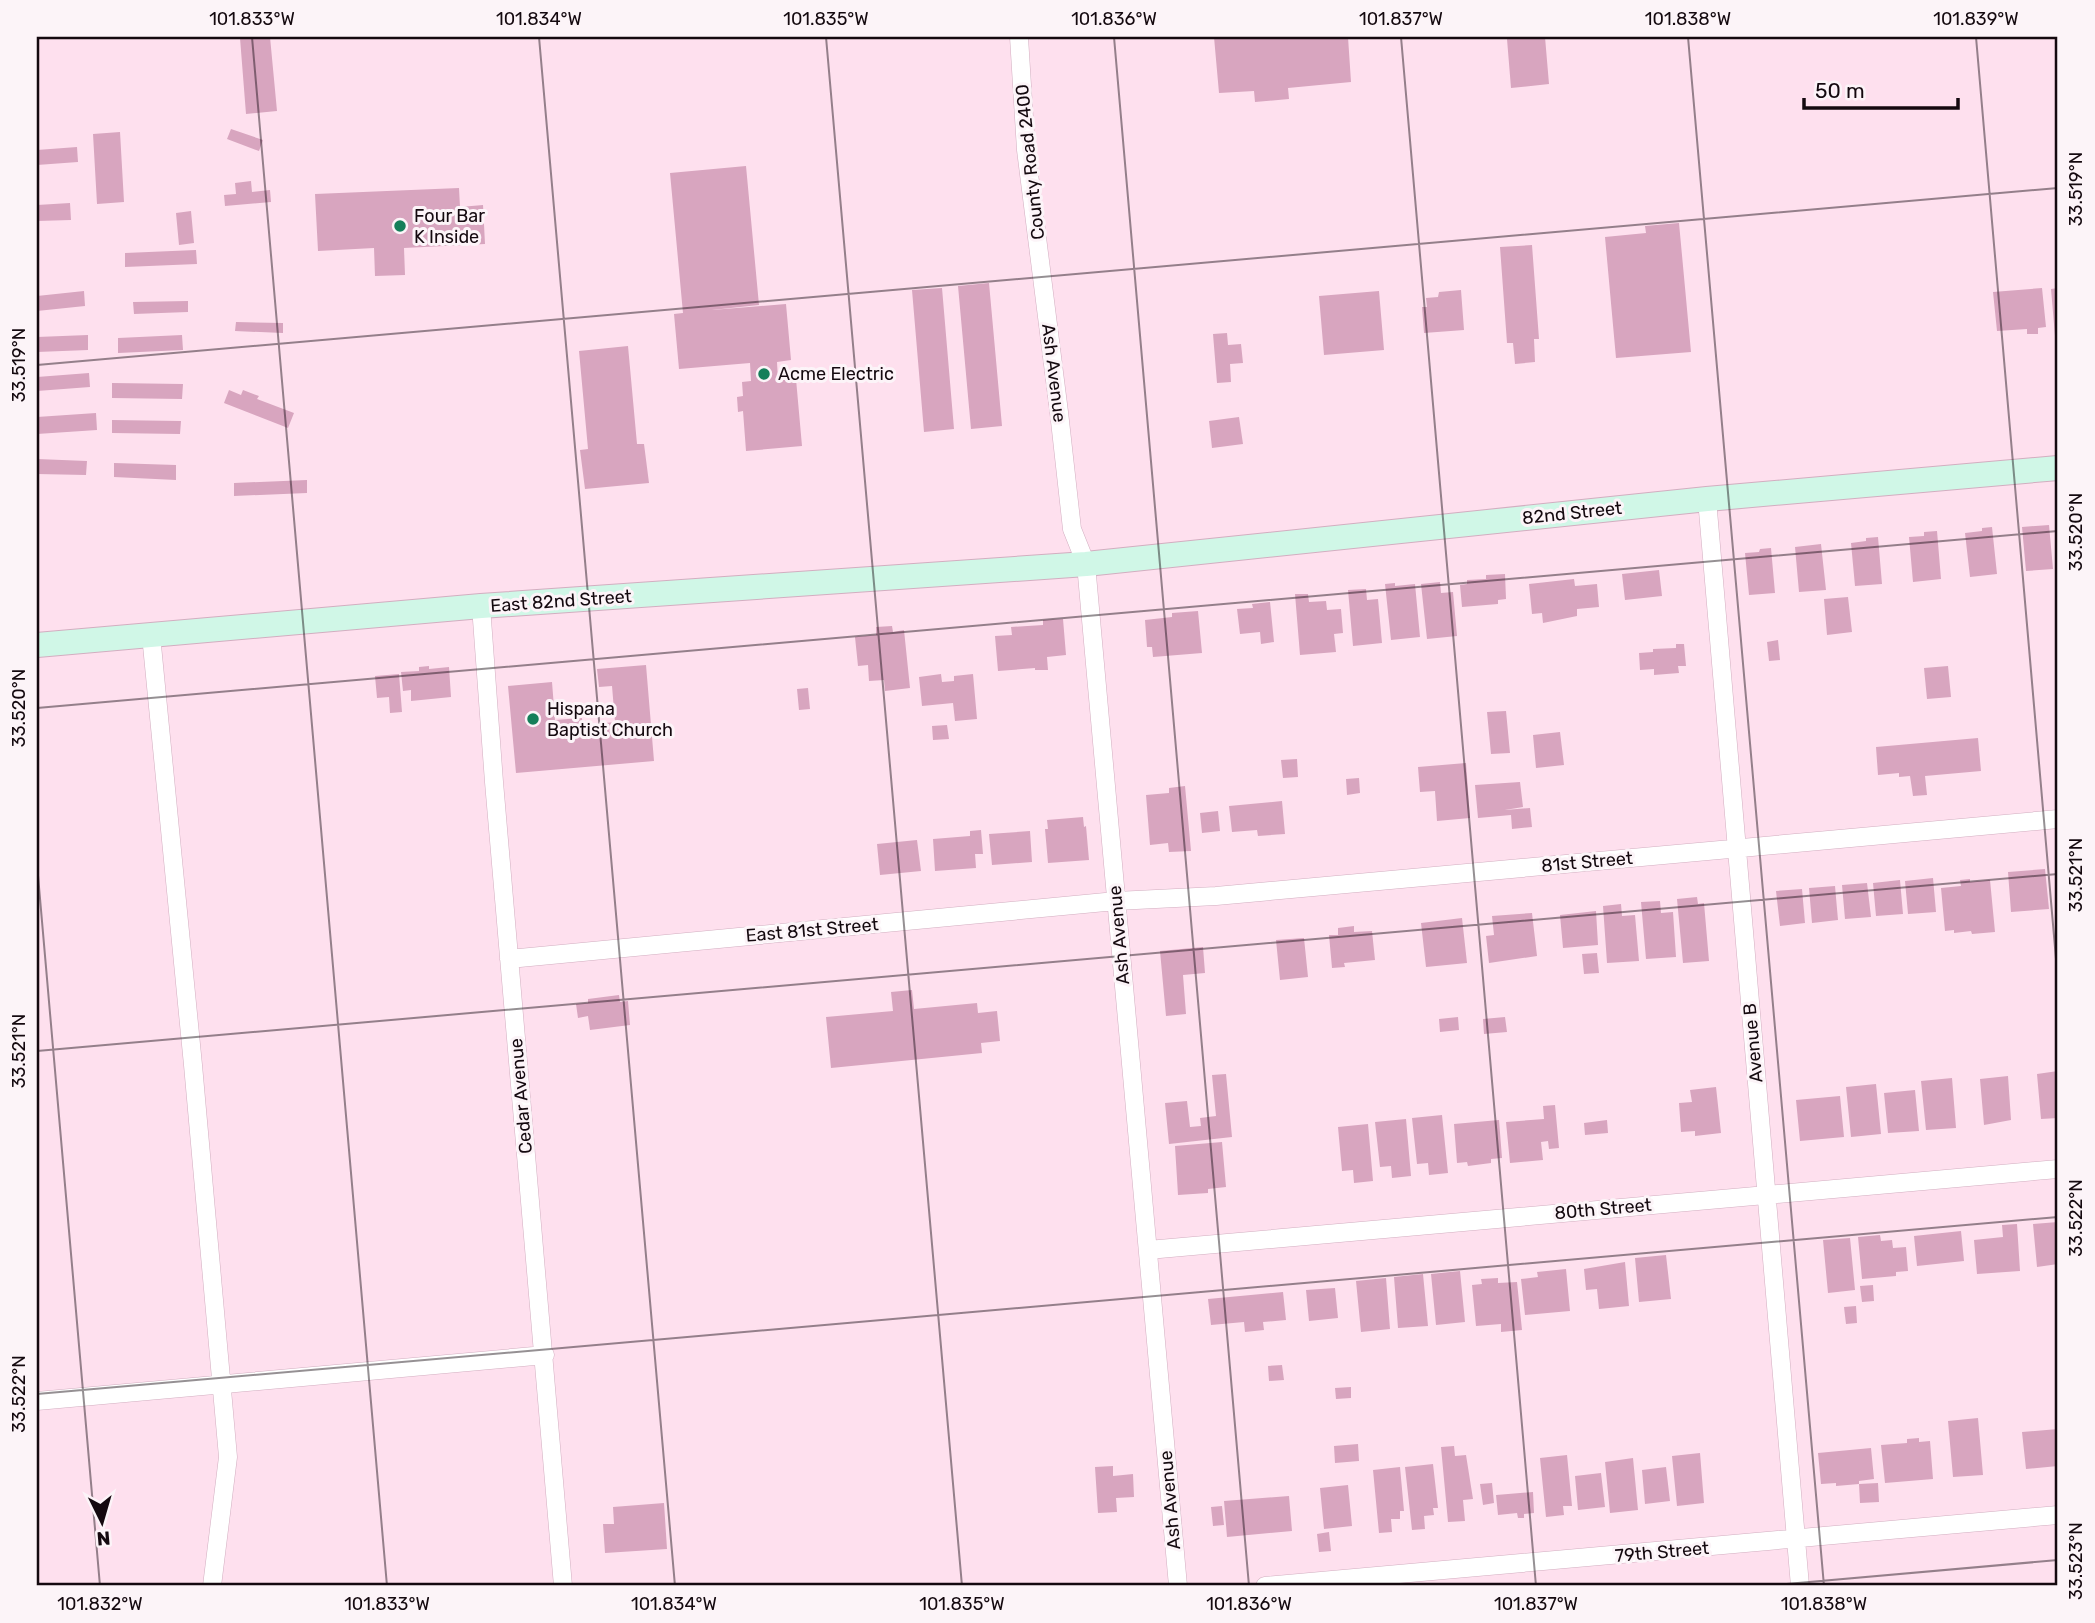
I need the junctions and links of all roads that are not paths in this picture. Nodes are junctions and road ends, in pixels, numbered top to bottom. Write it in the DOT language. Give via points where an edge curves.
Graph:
graph roads {
  1 [pos="1019,37"];
  2 [pos="1044,287"];
  3 [pos="2058,468"];
  4 [pos="1707,499"];
  5 [pos="1086,564"];
  6 [pos="481,606"];
  7 [pos="151,635"];
  8 [pos="37,645"];
  9 [pos="2058,819"];
  10 [pos="1736,848"];
  11 [pos="1116,901"];
  12 [pos="509,959"];
  13 [pos="2058,1169"];
  14 [pos="1766,1195"];
  15 [pos="1148,1250"];
  16 [pos="545,1355"];
  17 [pos="223,1385"];
  18 [pos="37,1401"];
  19 [pos="2058,1516"];
  20 [pos="1796,1539"];
  21 [pos="212,1586"];
  22 [pos="564,1586"];
  23 [pos="1178,1586"];
  24 [pos="1265,1586"];
  25 [pos="1800,1586"];
  1 -- 2 [label="street, County Road 2400" via="1026,150"];
  2 -- 5 [label="street, Ash Avenue" via="1072,529"];
  3 -- 4 [label="street, 82nd Street"];
  4 -- 5 [label="street, 82nd Street"];
  4 -- 10 [label="street, Avenue B"];
  5 -- 6 [label="street, East 82nd Street"];
  5 -- 11 [label="street, Ash Avenue"];
  6 -- 7 [label="street, East 82nd Street"];
  6 -- 12 [label="street, Cedar Avenue"];
  7 -- 8 [label="street, East 82nd Street"];
  7 -- 17 [label="street"];
  9 -- 10 [label="street, 81st Street"];
  10 -- 11 [label="street, 81st Street" via="1216,896"];
  10 -- 14 [label="street, Avenue B"];
  11 -- 12 [label="street, East 81st Street"];
  11 -- 15 [label="street, Ash Avenue"];
  12 -- 16 [label="street, Cedar Avenue"];
  13 -- 14 [label="street, 80th Street"];
  14 -- 15 [label="street, 80th Street"];
  14 -- 20 [label="street, Avenue B"];
  15 -- 23 [label="street, Ash Avenue"];
  16 -- 17 [label="street"];
  16 -- 22 [label="street, Cedar Avenue"];
  17 -- 18 [label="street"];
  17 -- 21 [label="street" via="228,1457"];
  19 -- 20 [label="street, 79th Street"];
  20 -- 24 [label="street, 79th Street"];
  20 -- 25 [label="street, Avenue B"];
}
